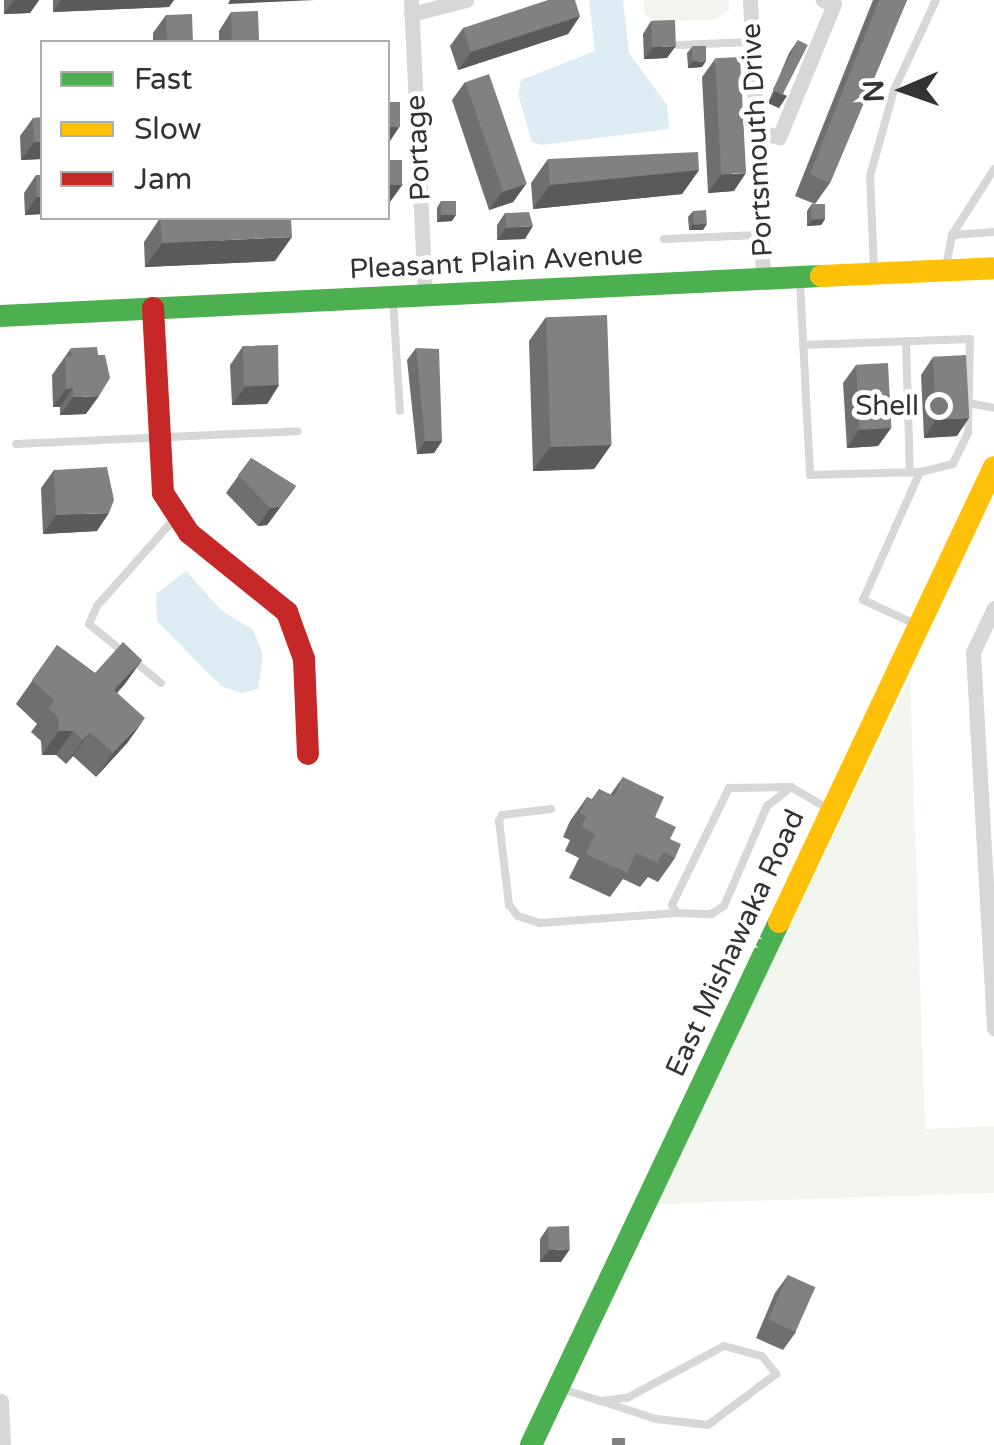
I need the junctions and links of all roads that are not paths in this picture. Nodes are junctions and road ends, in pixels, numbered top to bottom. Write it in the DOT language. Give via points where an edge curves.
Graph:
graph roads {
  1 [pos="466,0"];
  2 [pos="750,0"];
  3 [pos="823,0"];
  4 [pos="936,0"];
  5 [pos="411,7"];
  6 [pos="752,42"];
  7 [pos="678,44"];
  8 [pos="756,131"];
  9 [pos="994,168"];
  10 [pos="994,232"];
  11 [pos="952,234"];
  12 [pos="761,235"];
  13 [pos="664,239"];
  14 [pos="994,268"];
  15 [pos="946,271"];
  16 [pos="875,274"];
  17 [pos="800,278"];
  18 [pos="763,280"];
  19 [pos="425,295"];
  20 [pos="392,297"];
  21 [pos="153,308"];
  22 [pos="0,316"];
  23 [pos="906,341"];
  24 [pos="803,345"];
  25 [pos="969,403"];
  26 [pos="994,408"];
  27 [pos="400,410"];
  28 [pos="298,431"];
  29 [pos="157,439"];
  30 [pos="16,444"];
  31 [pos="994,467"];
  32 [pos="915,472"];
  33 [pos="175,518"];
  34 [pos="994,608"];
  35 [pos="919,626"];
  36 [pos="161,683"];
  37 [pos="308,754"];
  38 [pos="791,787"];
  39 [pos="552,809"];
  40 [pos="831,810"];
  41 [pos="677,913"];
  42 [pos="994,1028"];
  43 [pos="558,1387"];
  44 [pos="1,1401"];
  45 [pos="602,1401"];
  46 [pos="3,1445"];
  47 [pos="531,1445"];
  1 -- 5 [label="street"];
  2 -- 6 [label="street, Portsmouth Drive"];
  3 -- 8 [label="street" via="834,4 780,137"];
  4 -- 16 [label="lane" via="894,90 870,176"];
  5 -- 19 [label="street, Portage"];
  6 -- 7 [label="lane"];
  6 -- 8 [label="street, Portsmouth Drive"];
  8 -- 12 [label="street, Portsmouth Drive"];
  9 -- 11 [label="lane"];
  10 -- 11 [label="lane"];
  11 -- 15 [label="lane"];
  12 -- 13 [label="lane"];
  12 -- 18 [label="street, Portsmouth Drive"];
  14 -- 15 [label="street, Pleasant Plain Avenue"];
  15 -- 16 [label="street, Pleasant Plain Avenue"];
  16 -- 17 [label="street, Pleasant Plain Avenue"];
  17 -- 18 [label="street, Pleasant Plain Avenue"];
  17 -- 24 [label="lane"];
  18 -- 19 [label="street, Pleasant Plain Avenue"];
  19 -- 20 [label="street, Pleasant Plain Avenue"];
  20 -- 21 [label="street, Pleasant Plain Avenue"];
  20 -- 27 [label="lane"];
  21 -- 22 [label="street, Pleasant Plain Avenue"];
  21 -- 29 [label="street"];
  23 -- 24 [label="lane"];
  23 -- 25 [label="lane" via="970,338"];
  23 -- 32 [label="lane"];
  24 -- 32 [label="lane" via="810,475"];
  25 -- 26 [label="lane"];
  25 -- 32 [label="lane" via="968,433 953,464"];
  28 -- 29 [label="lane"];
  29 -- 30 [label="lane"];
  29 -- 33 [label="street" via="163,492"];
  31 -- 35 [label="street, East Mishawaka Road"];
  32 -- 35 [label="lane" via="863,600"];
  33 -- 36 [label="lane" via="96,606 89,624"];
  33 -- 37 [label="street" via="286,612 304,660"];
  34 -- 42 [label="street" via="973,652"];
  35 -- 40 [label="street, East Mishawaka Road"];
  38 -- 40 [label="lane"];
  38 -- 41 [label="lane" via="767,806 724,906 692,917"];
  38 -- 41 [label="lane" via="730,788 672,904"];
  39 -- 41 [label="lane" via="502,815 499,821 509,905 518,916 540,923"];
  40 -- 43 [label="street, East Mishawaka Road"];
  43 -- 45 [label="lane"];
  43 -- 47 [label="street, East Mishawaka Road"];
  44 -- 46 [label="street"];
  45 -- 45 [label="lane" via="626,1398 724,1346 762,1356 776,1374 708,1425 656,1419"];
}
